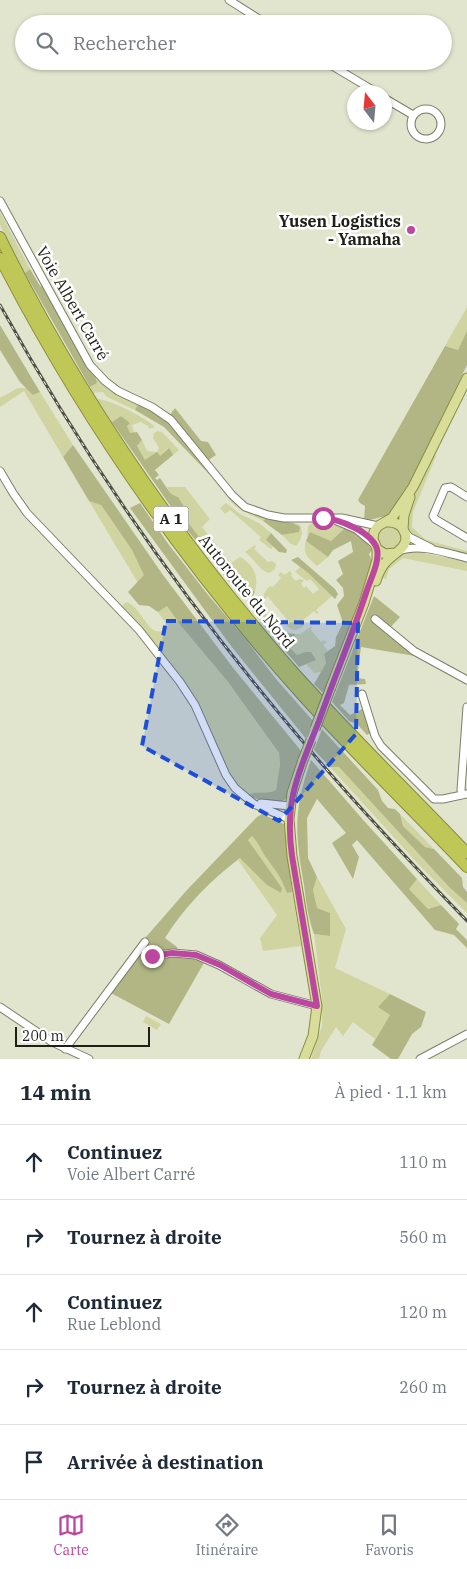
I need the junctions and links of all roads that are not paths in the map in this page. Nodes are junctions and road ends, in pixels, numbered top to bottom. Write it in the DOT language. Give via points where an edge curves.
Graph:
graph roads {
  1 [pos="229,0"];
  2 [pos="253,15"];
  3 [pos="341,70"];
  4 [pos="365,85"];
  5 [pos="392,103"];
  6 [pos="413,115"];
  7 [pos="0,201"];
  8 [pos="0,237"];
  9 [pos="0,258"];
  10 [pos="467,378"];
  11 [pos="0,471"];
  12 [pos="413,487"];
  13 [pos="467,497"];
  14 [pos="332,519"];
  15 [pos="388,522"];
  16 [pos="378,526"];
  17 [pos="404,531"];
  18 [pos="467,538"];
  19 [pos="375,546"];
  20 [pos="433,550"];
  21 [pos="397,552"];
  22 [pos="467,558"];
  23 [pos="364,603"];
  24 [pos="375,619"];
  25 [pos="467,680"];
  26 [pos="362,694"];
  27 [pos="467,707"];
  28 [pos="386,770"];
  29 [pos="464,795"];
  30 [pos="251,802"];
  31 [pos="290,806"];
  32 [pos="289,819"];
  33 [pos="436,835"];
  34 [pos="467,848"];
  35 [pos="467,853"];
  36 [pos="467,867"];
  37 [pos="467,873"];
  38 [pos="144,942"];
  39 [pos="152,956"];
  40 [pos="317,1006"];
  41 [pos="0,1007"];
  42 [pos="467,1034"];
  43 [pos="65,1049"];
  44 [pos="89,1059"];
  45 [pos="304,1059"];
  46 [pos="420,1059"];
  1 -- 2 [label="street"];
  3 -- 4 [label="street"];
  5 -- 6 [label="street"];
  6 -- 6 [label="street" via="411,126 414,134 427,139 439,131 440,117 433,110 424,108"];
  7 -- 14 [label="street, Voie Albert Carré" via="86,359 105,381 171,420 226,488 246,507 284,518"];
  8 -- 28 [label="highway, Autoroute du Nord / A 1" via="77,377 183,536 288,666"];
  9 -- 33 [label="highway, Autoroute du Nord / A 1" via="82,402 135,484 189,558 301,694"];
  10 -- 12 [label="main road"];
  11 -- 30 [label="street" via="32,519 139,630 180,682 195,705 226,775"];
  12 -- 15 [label="main road"];
  12 -- 17 [label="main road" via="404,514"];
  13 -- 18 [label="street" via="451,487 445,488 432,516"];
  14 -- 16 [label="street, Voie Albert Carré" via="350,519"];
  14 -- 19 [label="street, Voie Albert Carré" via="356,529"];
  15 -- 16 [label="main road"];
  15 -- 17 [label="main road" via="395,522"];
  16 -- 19 [label="main road" via="374,532"];
  17 -- 20 [label="street"];
  17 -- 21 [label="main road" via="405,543"];
  19 -- 21 [label="main road" via="385,554"];
  19 -- 23 [label="main road" via="377,560"];
  20 -- 21 [label="street" via="407,548"];
  20 -- 22 [label="street"];
  21 -- 23 [label="main road" via="382,567"];
  23 -- 31 [label="main road, bridge" via="303,760"];
  24 -- 25 [label="street" via="414,651"];
  26 -- 29 [label="street" via="380,746 434,799"];
  27 -- 29 [label="street" via="461,790"];
  28 -- 34 [label="highway"];
  28 -- 35 [label="highway, Autoroute du Nord / A 1"];
  30 -- 31 [label="street"];
  30 -- 32 [label="street"];
  31 -- 32 [label="main road"];
  32 -- 40 [label="main road" via="289,839"];
  33 -- 36 [label="highway, Autoroute du Nord / A 1"];
  33 -- 37 [label="highway"];
  38 -- 43 [label="street"];
  39 -- 40 [label="street" via="184,953 201,957 271,994"];
  40 -- 45 [label="main road" via="313,1036"];
  41 -- 43 [label="street"];
  42 -- 46 [label="street"];
  43 -- 44 [label="street"];
}
